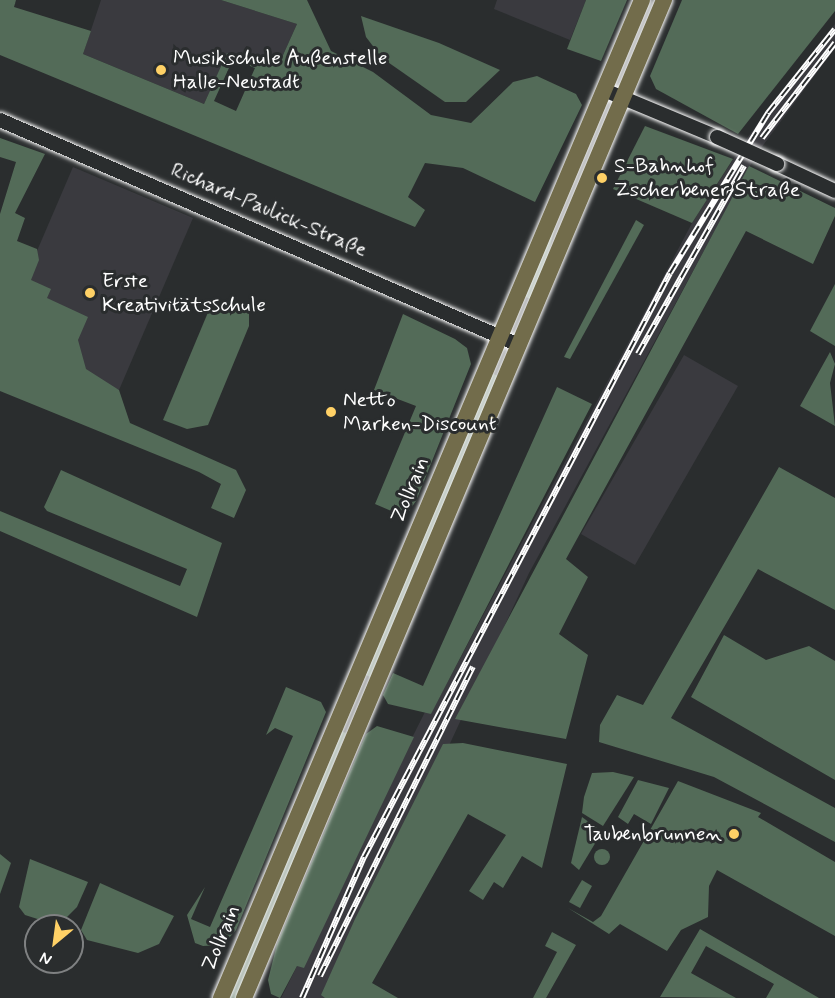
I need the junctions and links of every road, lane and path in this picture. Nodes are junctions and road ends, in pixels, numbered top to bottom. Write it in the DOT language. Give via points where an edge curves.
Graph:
graph roads {
  1 [pos="642,0"];
  2 [pos="664,0"];
  3 [pos="604,90"];
  4 [pos="622,98"];
  5 [pos="0,120"];
  6 [pos="835,191"];
  7 [pos="500,336"];
  8 [pos="519,345"];
  9 [pos="220,998"];
  10 [pos="244,998"];
  1 -- 3 [label="main road, Zollrain"];
  2 -- 4 [label="main road, Zollrain"];
  3 -- 4 [label="street"];
  3 -- 7 [label="main road, Zollrain"];
  4 -- 6 [label="street, bridge"];
  4 -- 8 [label="main road, Zollrain"];
  5 -- 7 [label="street, Richard-Paulick-Straße"];
  7 -- 8 [label="street, Richard-Paulick-Straße"];
  7 -- 9 [label="main road, Zollrain"];
  8 -- 10 [label="main road, Zollrain"];
}
